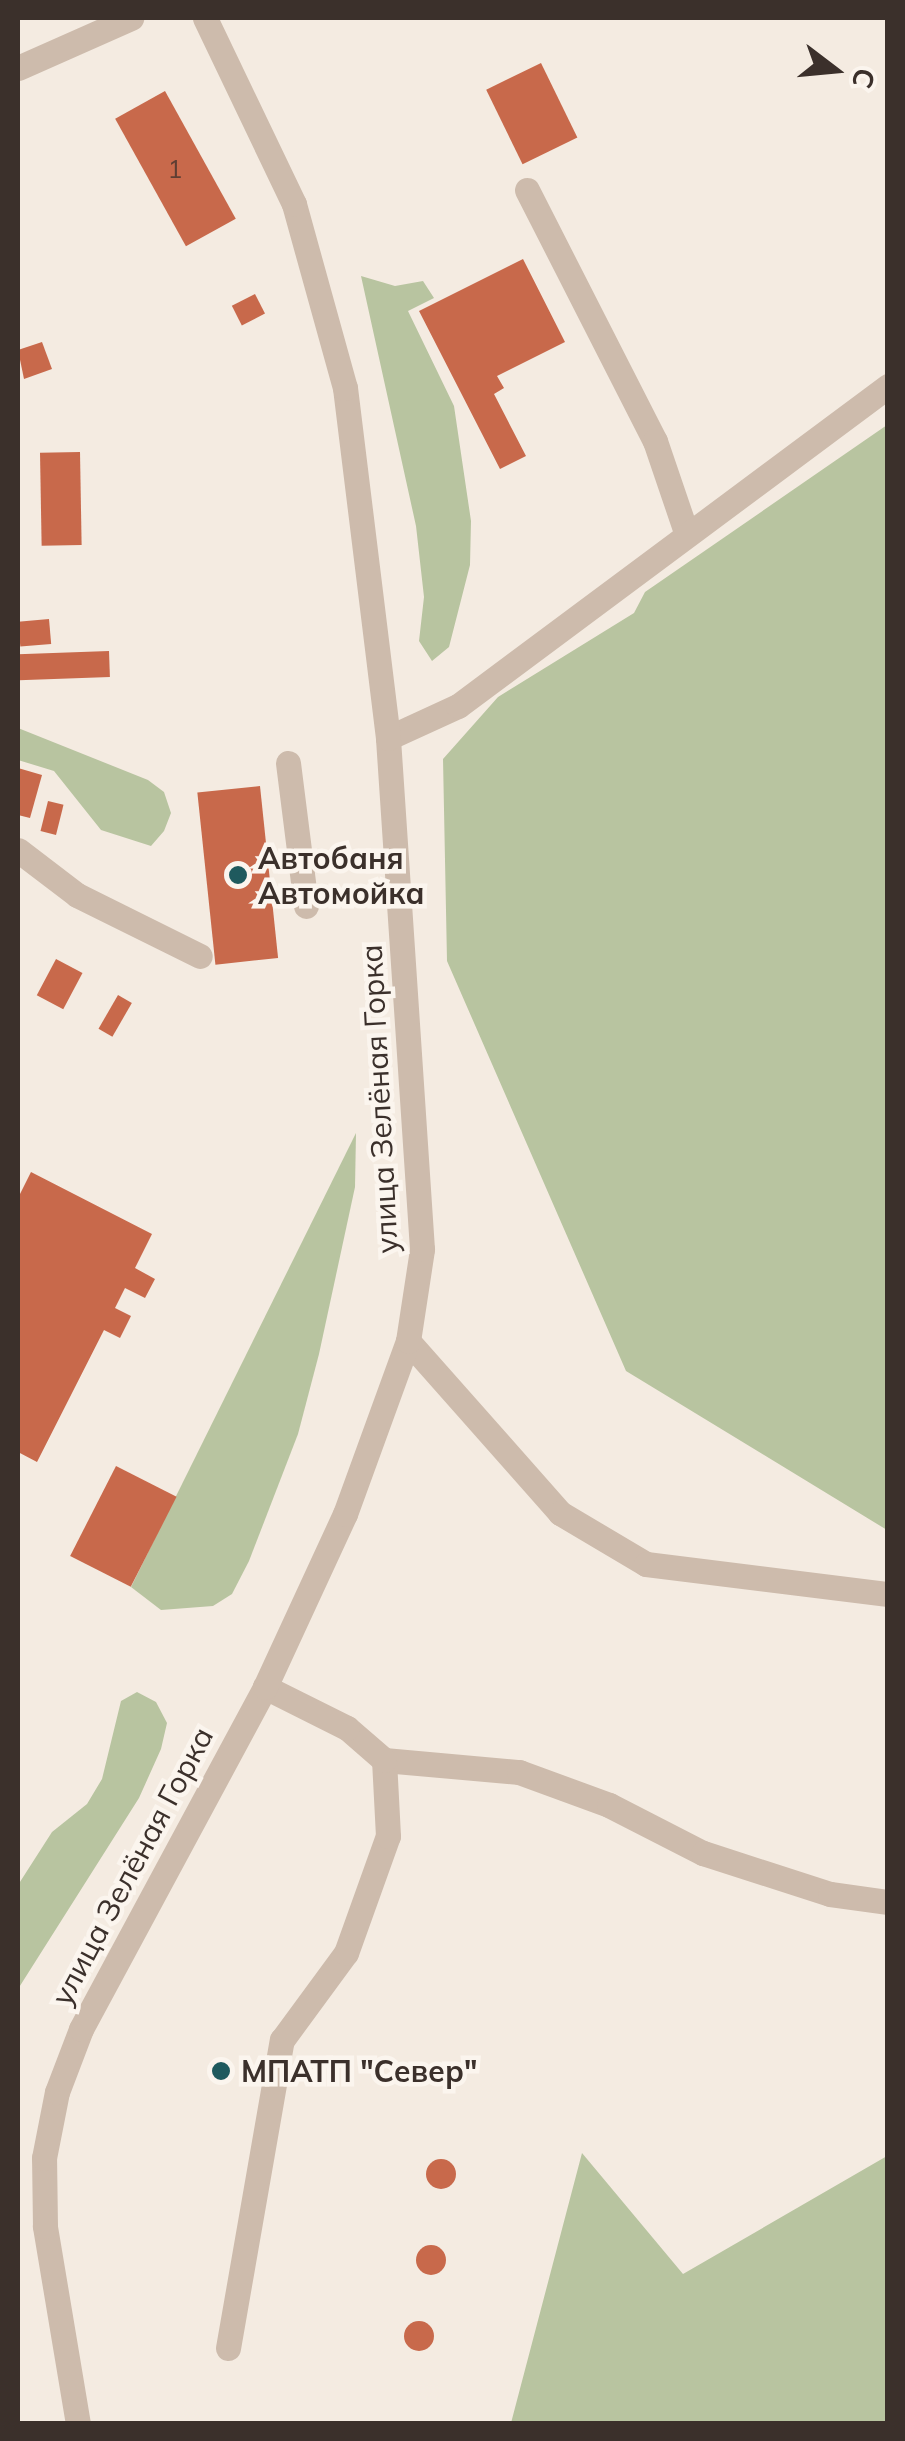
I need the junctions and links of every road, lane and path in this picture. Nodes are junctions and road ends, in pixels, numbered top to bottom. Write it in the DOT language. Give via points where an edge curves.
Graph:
graph roads {
  1 [pos="131,18"];
  2 [pos="205,18"];
  3 [pos="18,68"];
  4 [pos="527,190"];
  5 [pos="888,386"];
  6 [pos="686,532"];
  7 [pos="388,738"];
  8 [pos="288,763"];
  9 [pos="18,850"];
  10 [pos="306,906"];
  11 [pos="200,956"];
  12 [pos="408,1341"];
  13 [pos="888,1594"];
  14 [pos="265,1687"];
  15 [pos="384,1760"];
  16 [pos="888,1902"];
  17 [pos="44,2158"];
  18 [pos="18,2162"];
  19 [pos="228,2348"];
  20 [pos="78,2424"];
  1 -- 3 [label="street"];
  2 -- 7 [label="street, улица Зелёная Горка" via="294,204 324,293 359,476"];
  4 -- 6 [label="street" via="654,442"];
  5 -- 6 [label="street"];
  6 -- 7 [label="street" via="458,706"];
  7 -- 12 [label="street, улица Зелёная Горка" via="421,1182"];
  8 -- 10 [label="street"];
  9 -- 11 [label="street" via="77,896"];
  12 -- 13 [label="street" via="560,1514 646,1564"];
  12 -- 14 [label="street, улица Зелёная Горка" via="344,1514"];
  14 -- 15 [label="street" via="347,1728"];
  14 -- 17 [label="street, улица Зелёная Горка" via="81,2029 57,2092"];
  15 -- 16 [label="street" via="519,1772 610,1805 703,1853 830,1894"];
  15 -- 19 [label="street" via="388,1836 352,1936 282,2040"];
  17 -- 18 [label="street"];
  17 -- 20 [label="street, улица Зелёная Горка" via="45,2226"];
}
